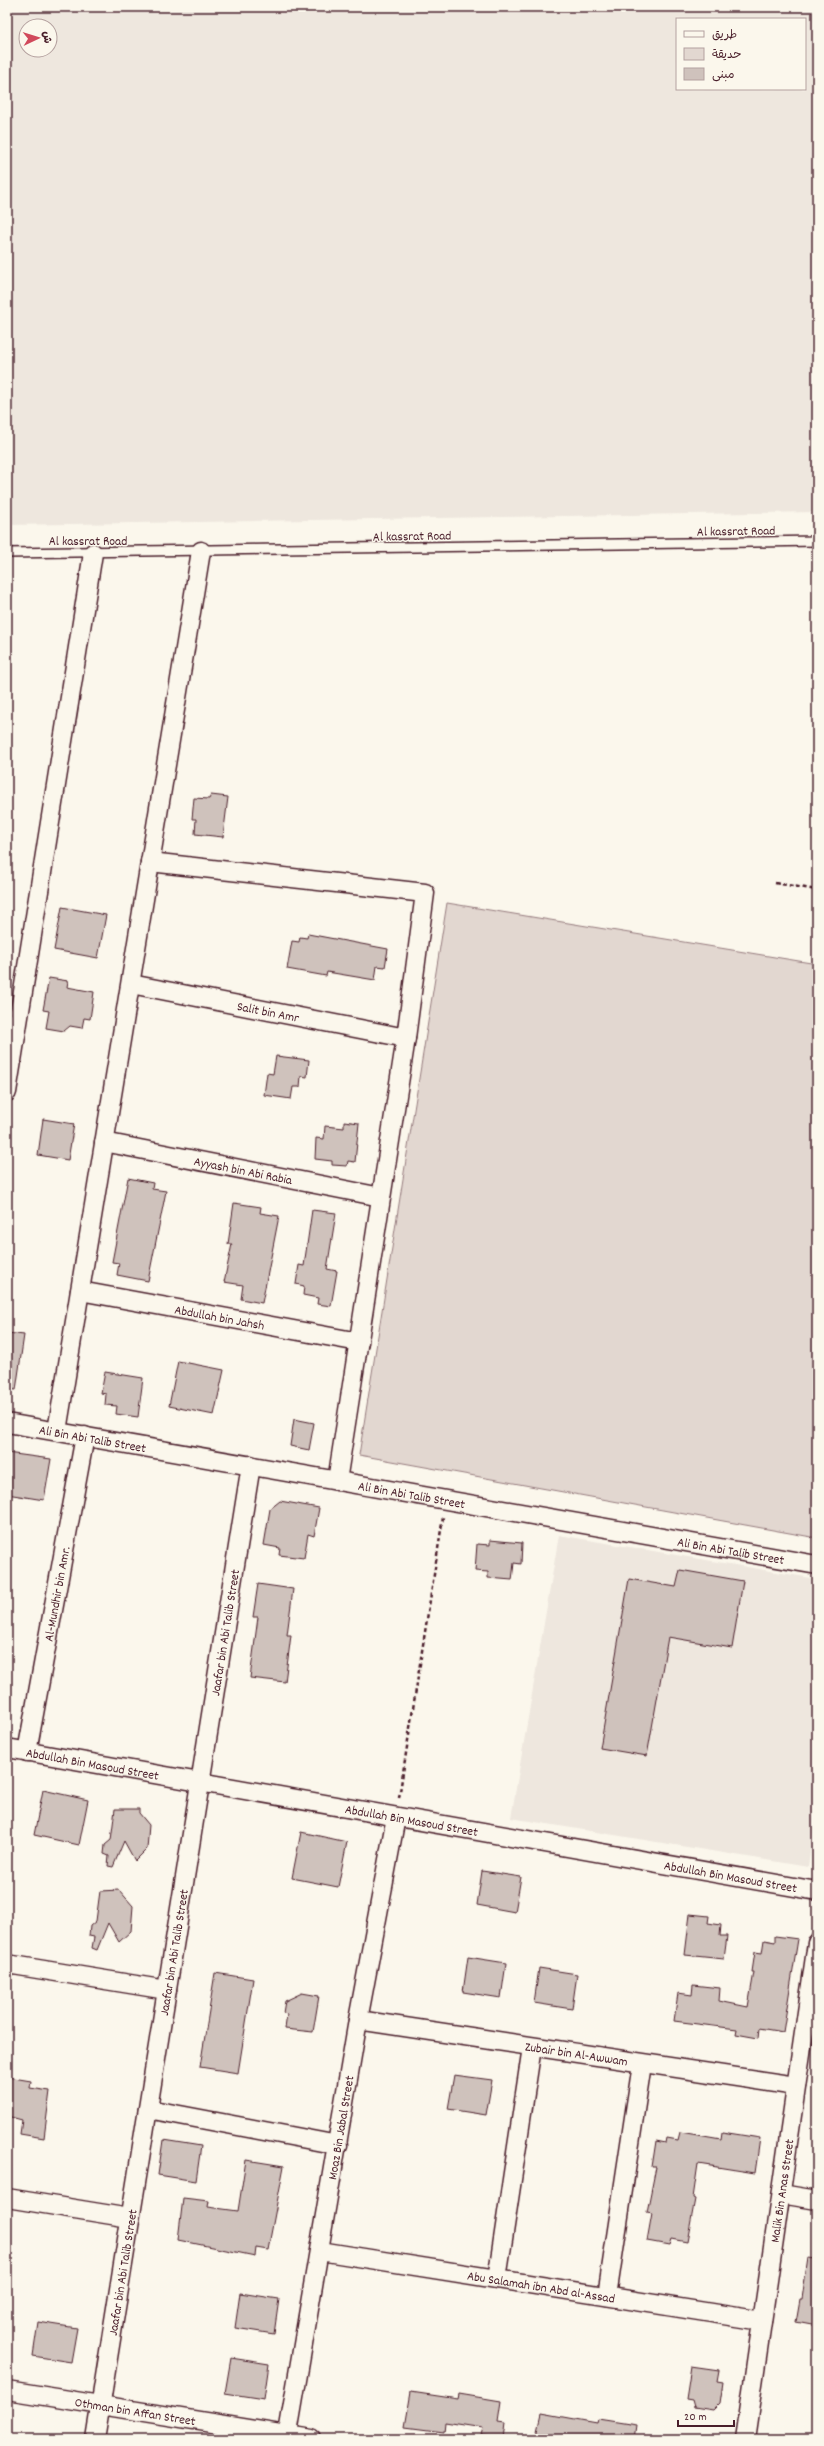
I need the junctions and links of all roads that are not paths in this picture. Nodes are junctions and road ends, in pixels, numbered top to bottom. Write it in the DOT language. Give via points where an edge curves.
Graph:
graph roads {
  1 [pos="817,541"];
  2 [pos="201,551"];
  3 [pos="7,553"];
  4 [pos="93,553"];
  5 [pos="150,862"];
  6 [pos="131,984"];
  7 [pos="406,1038"];
  8 [pos="7,1092"];
  9 [pos="104,1142"];
  10 [pos="381,1197"];
  11 [pos="80,1291"];
  12 [pos="359,1342"];
  13 [pos="7,1423"];
  14 [pos="57,1431"];
  15 [pos="85,1436"];
  16 [pos="251,1465"];
  17 [pos="337,1480"];
  18 [pos="817,1565"];
  19 [pos="7,1748"];
  20 [pos="27,1752"];
  21 [pos="200,1782"];
  22 [pos="396,1817"];
  23 [pos="817,1891"];
  24 [pos="817,1943"];
  25 [pos="7,1964"];
  26 [pos="167,1990"];
  27 [pos="358,2020"];
  28 [pos="532,2047"];
  29 [pos="642,2064"];
  30 [pos="796,2086"];
  31 [pos="148,2109"];
  32 [pos="338,2145"];
  33 [pos="780,2194"];
  34 [pos="7,2198"];
  35 [pos="817,2200"];
  36 [pos="130,2218"];
  37 [pos="320,2251"];
  38 [pos="497,2279"];
  39 [pos="607,2296"];
  40 [pos="762,2321"];
  41 [pos="7,2390"];
  42 [pos="100,2405"];
  43 [pos="287,2437"];
  44 [pos="95,2439"];
  45 [pos="312,2439"];
  46 [pos="745,2439"];
  1 -- 2 [label="lane, Al kassrat Road"];
  2 -- 4 [label="lane, Al kassrat Road"];
  2 -- 5 [label="street"];
  3 -- 4 [label="lane, Al kassrat Road"];
  4 -- 8 [label="street"];
  5 -- 6 [label="street"];
  5 -- 7 [label="street" via="425,893"];
  6 -- 7 [label="street, Salit bin Amr"];
  6 -- 9 [label="street"];
  7 -- 10 [label="street"];
  9 -- 10 [label="street, Ayyash bin Abi Rabia"];
  9 -- 11 [label="street"];
  10 -- 12 [label="street"];
  11 -- 12 [label="street, Abdullah bin Jahsh"];
  11 -- 14 [label="street"];
  12 -- 17 [label="street"];
  13 -- 14 [label="street, Ali Bin Abi Talib Street"];
  14 -- 15 [label="street, Ali Bin Abi Talib Street"];
  15 -- 16 [label="street, Ali Bin Abi Talib Street"];
  15 -- 20 [label="street, Al-Mundhir bin Amr."];
  16 -- 17 [label="street, Ali Bin Abi Talib Street"];
  16 -- 21 [label="street, Jaafar bin Abi Talib Street"];
  17 -- 18 [label="street, Ali Bin Abi Talib Street"];
  19 -- 20 [label="street, Abdullah Bin Masoud Street"];
  20 -- 21 [label="street, Abdullah Bin Masoud Street"];
  21 -- 22 [label="street, Abdullah Bin Masoud Street"];
  21 -- 26 [label="street, Jaafar bin Abi Talib Street"];
  22 -- 23 [label="street, Abdullah Bin Masoud Street"];
  22 -- 27 [label="street, Moaz Bin Jabal Street"];
  24 -- 30 [label="street, Malik Bin Anas Street"];
  25 -- 26 [label="street"];
  26 -- 31 [label="street, Jaafar bin Abi Talib Street"];
  27 -- 28 [label="street, Zubair bin Al-Awwam"];
  27 -- 32 [label="street, Moaz Bin Jabal Street"];
  28 -- 29 [label="street, Zubair bin Al-Awwam"];
  28 -- 38 [label="street"];
  29 -- 30 [label="street, Zubair bin Al-Awwam"];
  29 -- 39 [label="street"];
  30 -- 33 [label="street, Malik Bin Anas Street"];
  31 -- 32 [label="street"];
  31 -- 36 [label="street, Jaafar bin Abi Talib Street"];
  32 -- 37 [label="street, Moaz Bin Jabal Street"];
  33 -- 35 [label="street"];
  33 -- 40 [label="street, Malik Bin Anas Street"];
  34 -- 36 [label="street"];
  36 -- 42 [label="street, Jaafar bin Abi Talib Street"];
  37 -- 38 [label="street, Abu Salamah ibn Abd al-Assad"];
  37 -- 43 [label="street, Moaz Bin Jabal Street"];
  38 -- 39 [label="street, Abu Salamah ibn Abd al-Assad"];
  39 -- 40 [label="street, Abu Salamah ibn Abd al-Assad"];
  40 -- 46 [label="street, Malik Bin Anas Street"];
  41 -- 42 [label="street, Othman bin Affan Street"];
  42 -- 43 [label="street, Othman bin Affan Street"];
  42 -- 44 [label="street, Jaafar bin Abi Talib Street"];
  43 -- 45 [label="street, Othman bin Affan Street"];
}
